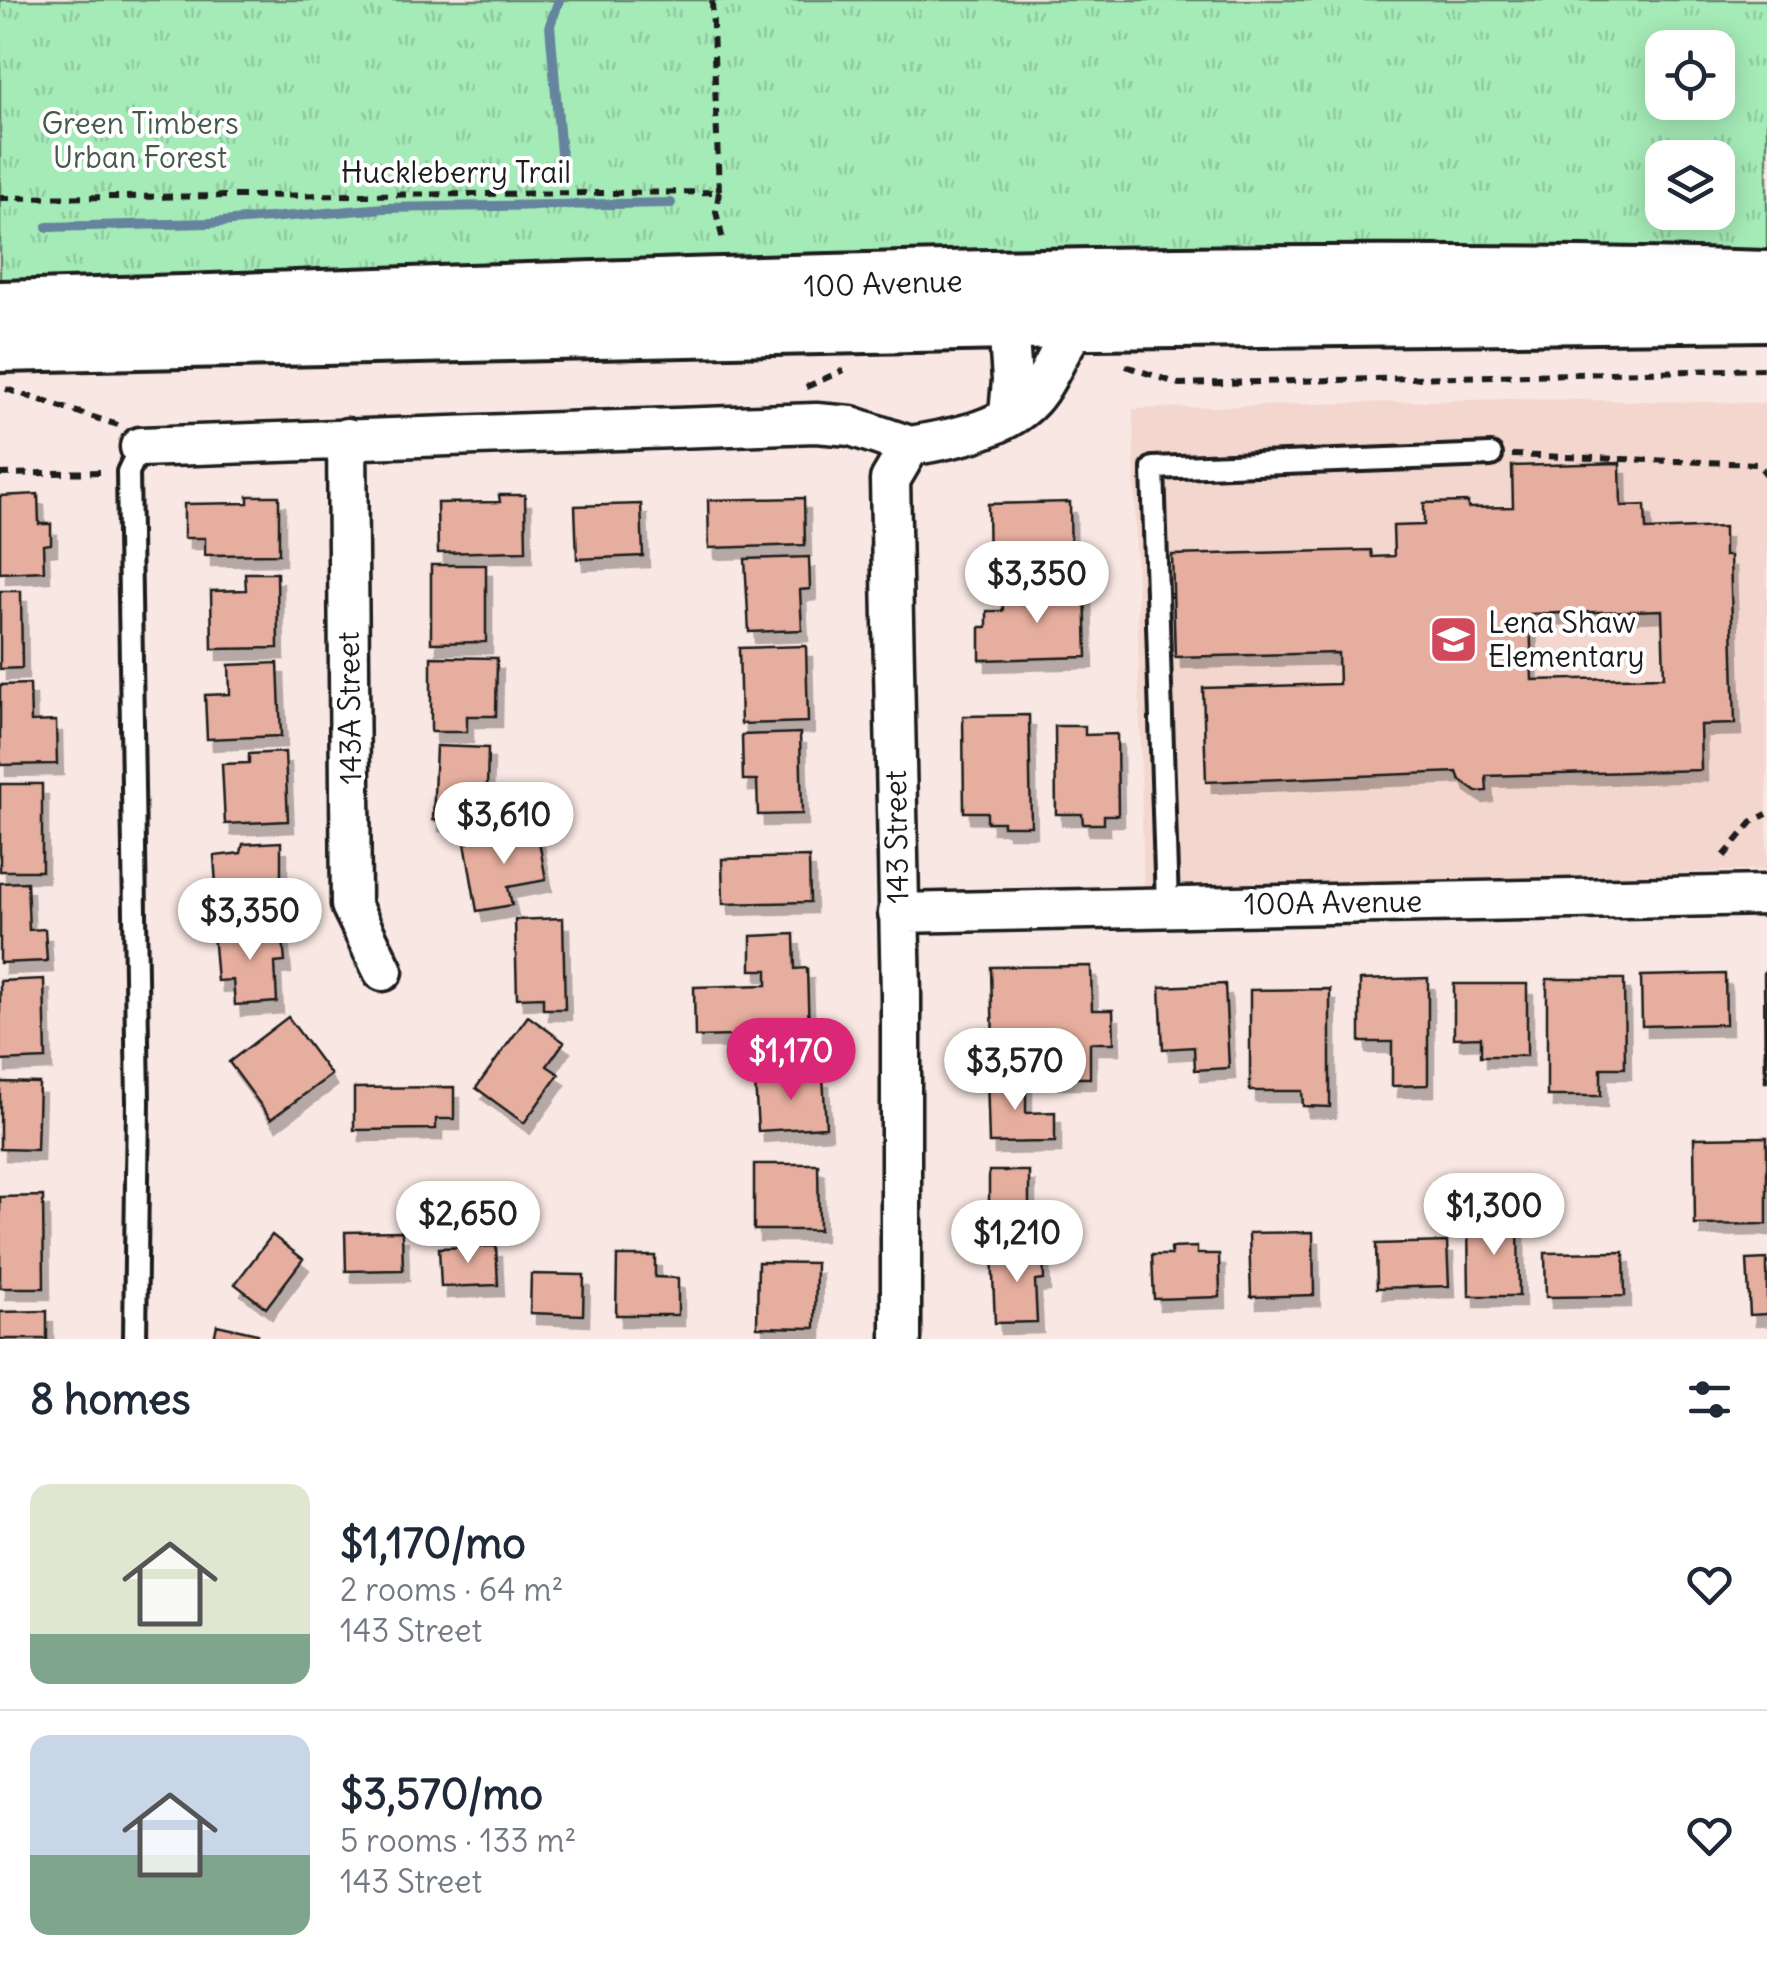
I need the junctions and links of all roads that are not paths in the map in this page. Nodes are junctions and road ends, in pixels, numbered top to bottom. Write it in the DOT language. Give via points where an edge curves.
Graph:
graph roads {
  1 [pos="1054,278"];
  2 [pos="1767,278"];
  3 [pos="0,308"];
  4 [pos="1767,314"];
  5 [pos="1081,322"];
  6 [pos="1008,324"];
  7 [pos="0,345"];
  8 [pos="1009,415"];
  9 [pos="347,438"];
  10 [pos="910,446"];
  11 [pos="140,447"];
  12 [pos="1491,455"];
  13 [pos="1767,895"];
  14 [pos="1167,904"];
  15 [pos="898,912"];
  16 [pos="383,971"];
  17 [pos="134,1339"];
  18 [pos="901,1339"];
  1 -- 2 [label="main road, 100 Avenue" via="1443,271"];
  1 -- 3 [label="main road, 100 Avenue"];
  1 -- 6 [label="street" via="1023,301"];
  4 -- 5 [label="main road, 100 Avenue"];
  5 -- 6 [label="main road, 100 Avenue"];
  5 -- 8 [label="street" via="1038,393"];
  6 -- 7 [label="main road, 100 Avenue"];
  6 -- 8 [label="street"];
  8 -- 10 [label="street" via="958,438"];
  9 -- 10 [label="street" via="816,423 852,426"];
  9 -- 11 [label="street"];
  9 -- 16 [label="street, 143A Street" via="351,905"];
  10 -- 15 [label="street, 143 Street" via="890,480"];
  11 -- 17 [label="lane" via="128,472 138,1102"];
  12 -- 14 [label="lane" via="1153,468"];
  13 -- 14 [label="street, 100A Avenue"];
  14 -- 15 [label="street, 100A Avenue"];
  15 -- 18 [label="street, 143 Street"];
}
